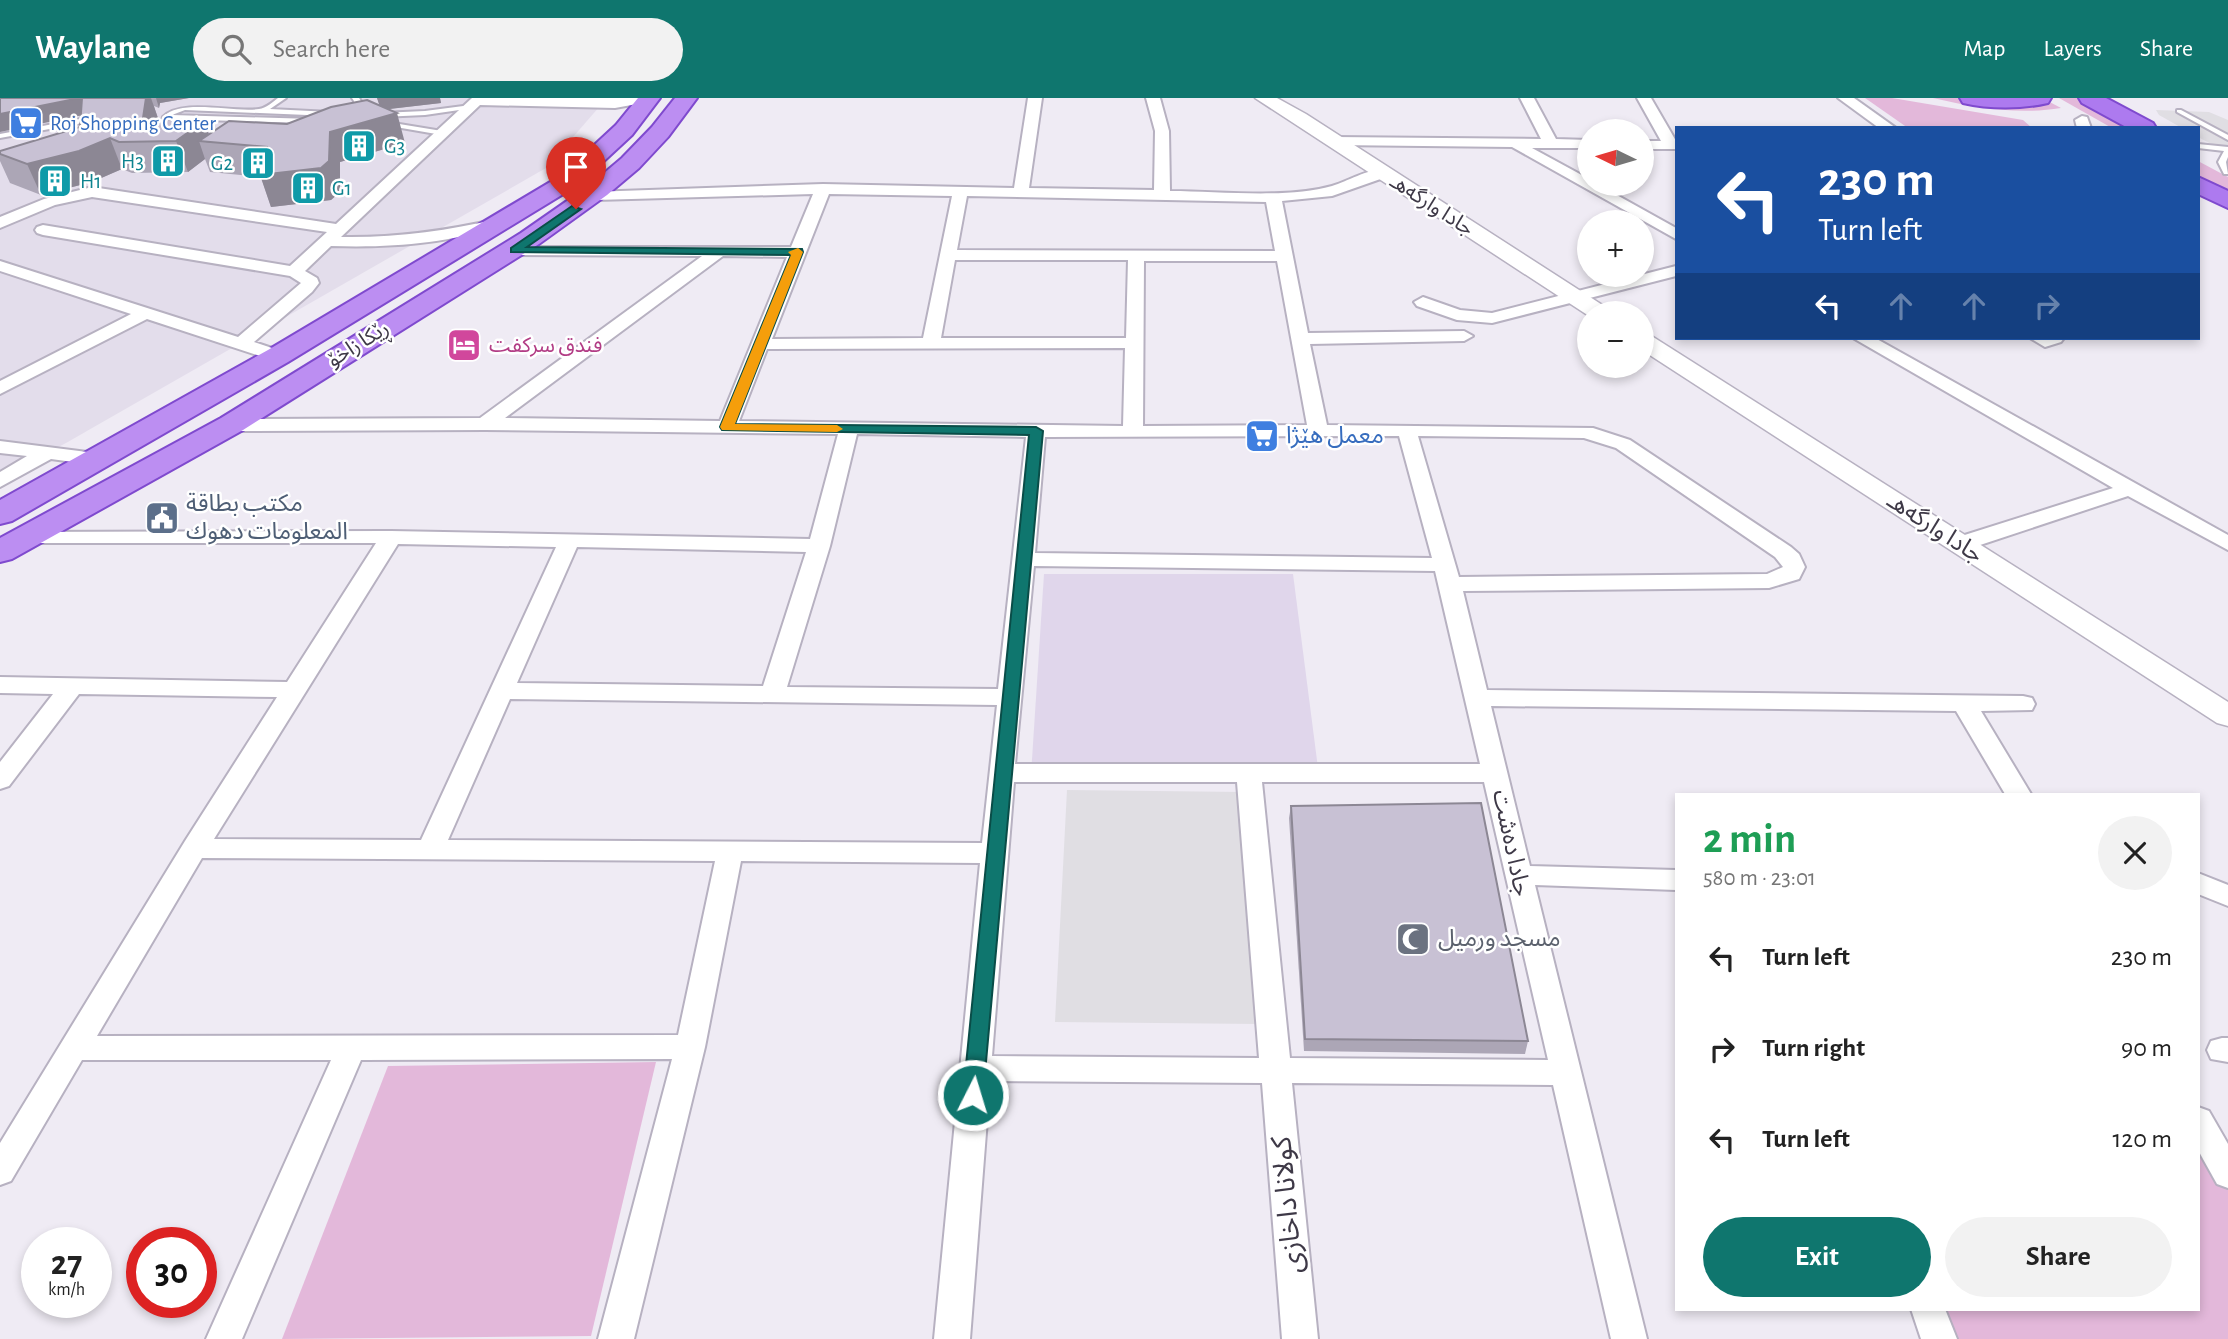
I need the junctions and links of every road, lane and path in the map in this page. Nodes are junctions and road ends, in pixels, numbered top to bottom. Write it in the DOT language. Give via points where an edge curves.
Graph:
graph roads {
  1 [pos="283,98"];
  2 [pos="355,98"];
  3 [pos="686,98"];
  4 [pos="1035,98"];
  5 [pos="1153,98"];
  6 [pos="1264,98"];
  7 [pos="1527,98"];
  8 [pos="1644,98"];
  9 [pos="1845,98"];
  10 [pos="1971,98"];
  11 [pos="2041,98"];
  12 [pos="2090,98"];
  13 [pos="476,102"];
  14 [pos="637,103"];
  15 [pos="262,111"];
  16 [pos="2179,111"];
  17 [pos="157,113"];
  18 [pos="167,114"];
  19 [pos="101,117"];
  20 [pos="362,120"];
  21 [pos="341,122"];
  22 [pos="2087,125"];
  23 [pos="1886,126"];
  24 [pos="2141,126"];
  25 [pos="442,133"];
  26 [pos="0,136"];
  27 [pos="2228,138"];
  28 [pos="1334,141"];
  29 [pos="1514,144"];
  30 [pos="1551,144"];
  31 [pos="1577,144"];
  32 [pos="1654,145"];
  33 [pos="1674,145"];
  34 [pos="2200,147"];
  35 [pos="2200,156"];
  36 [pos="2228,161"];
  37 [pos="1384,173"];
  38 [pos="2200,188"];
  39 [pos="823,189"];
  40 [pos="1021,193"];
  41 [pos="961,194"];
  42 [pos="596,195"];
  43 [pos="1162,195"];
  44 [pos="1273,197"];
  45 [pos="2228,201"];
  46 [pos="1632,210"];
  47 [pos="1654,212"];
  48 [pos="1675,213"];
  49 [pos="1654,222"];
  50 [pos="0,223"];
  51 [pos="498,224"];
  52 [pos="340,229"];
  53 [pos="43,230"];
  54 [pos="1675,233"];
  55 [pos="327,241"];
  56 [pos="515,250"];
  57 [pos="720,251"];
  58 [pos="798,252"];
  59 [pos="948,255"];
  60 [pos="1136,256"];
  61 [pos="1283,256"];
  62 [pos="0,266"];
  63 [pos="1675,271"];
  64 [pos="294,272"];
  65 [pos="1575,298"];
  66 [pos="1580,301"];
  67 [pos="1423,302"];
  68 [pos="146,313"];
  69 [pos="1464,336"];
  70 [pos="1300,339"];
  71 [pos="1866,340"];
  72 [pos="931,343"];
  73 [pos="1135,343"];
  74 [pos="242,344"];
  75 [pos="760,344"];
  76 [pos="1654,348"];
  77 [pos="278,356"];
  78 [pos="0,388"];
  79 [pos="485,424"];
  80 [pos="230,425"];
  81 [pos="727,427"];
  82 [pos="849,429"];
  83 [pos="1407,430"];
  84 [pos="1036,431"];
  85 [pos="1318,431"];
  86 [pos="1133,432"];
  87 [pos="0,447"];
  88 [pos="46,454"];
  89 [pos="95,459"];
  90 [pos="0,481"];
  91 [pos="2130,489"];
  92 [pos="0,514"];
  93 [pos="27,537"];
  94 [pos="391,537"];
  95 [pos="569,541"];
  96 [pos="1960,544"];
  97 [pos="2228,544"];
  98 [pos="819,546"];
  99 [pos="0,552"];
  100 [pos="1023,559"];
  101 [pos="1448,575"];
  102 [pos="0,685"];
  103 [pos="72,686"];
  104 [pos="295,690"];
  105 [pos="501,691"];
  106 [pos="773,694"];
  107 [pos="1010,697"];
  108 [pos="1476,698"];
  109 [pos="1964,704"];
  110 [pos="2023,704"];
  111 [pos="2228,716"];
  112 [pos="1003,773"];
  113 [pos="1249,774"];
  114 [pos="1496,774"];
  115 [pos="0,780"];
  116 [pos="2017,793"];
  117 [pos="194,848"];
  118 [pos="430,850"];
  119 [pos="730,851"];
  120 [pos="995,853"];
  121 [pos="1517,874"];
  122 [pos="1675,880"];
  123 [pos="2200,884"];
  124 [pos="2228,896"];
  125 [pos="690,1047"];
  126 [pos="74,1048"];
  127 [pos="351,1049"];
  128 [pos="976,1068"];
  129 [pos="1275,1070"];
  130 [pos="1566,1073"];
  131 [pos="2200,1123"];
  132 [pos="0,1171"];
  133 [pos="2228,1174"];
  134 [pos="1929,1311"];
  135 [pos="224,1339"];
  136 [pos="616,1339"];
  137 [pos="952,1339"];
  138 [pos="1300,1339"];
  139 [pos="1629,1339"];
  140 [pos="1939,1339"];
  1 -- 15 [label="lane"];
  2 -- 20 [label="lane"];
  3 -- 42 [label="highway, ڕێکا زاخۆ" via="629,166"];
  4 -- 40 [label="street"];
  5 -- 43 [label="street" via="1158,105"];
  6 -- 28 [label="street, جادا وارگه‌هـ"];
  7 -- 30 [label="street"];
  8 -- 33 [label="street"];
  9 -- 23 [label="street"];
  10 -- 11 [label="highway"];
  11 -- 22 [label="highway"];
  12 -- 24 [label="highway"];
  13 -- 14 [label="street"];
  13 -- 20 [label="lane"];
  13 -- 25 [label="street"];
  14 -- 51 [label="highway, ڕێکا زاخۆ" via="624,130 570,180"];
  15 -- 18 [label="lane" via="186,108"];
  15 -- 20 [label="lane"];
  16 -- 27 [label="lane"];
  17 -- 18 [label="lane"];
  18 -- 21 [label="lane" via="170,119"];
  19 -- 26 [label="lane"];
  20 -- 25 [label="lane"];
  25 -- 52 [label="street"];
  28 -- 29 [label="street"];
  28 -- 37 [label="street, جادا وارگه‌هـ"];
  29 -- 30 [label="street"];
  29 -- 46 [label="street"];
  30 -- 31 [label="street"];
  32 -- 33 [label="street"];
  34 -- 36 [label="lane"];
  35 -- 36 [label="highway"];
  37 -- 44 [label="street" via="1332,191"];
  37 -- 65 [label="street, جادا وارگه‌هـ"];
  38 -- 45 [label="highway"];
  39 -- 41 [label="street"];
  39 -- 42 [label="street"];
  39 -- 58 [label="street"];
  40 -- 41 [label="street"];
  40 -- 43 [label="street"];
  41 -- 59 [label="street"];
  42 -- 56 [label="highway, ڕێکا زاخۆ"];
  43 -- 44 [label="street"];
  44 -- 61 [label="street"];
  47 -- 48 [label="street"];
  49 -- 54 [label="street"];
  50 -- 52 [label="street" via="92,192"];
  51 -- 55 [label="street" via="386,243"];
  51 -- 77 [label="highway, ڕێکا زاخۆ"];
  52 -- 55 [label="street"];
  53 -- 64 [label="street"];
  55 -- 64 [label="street"];
  56 -- 57 [label="street"];
  56 -- 80 [label="highway, ڕێکا زاخۆ"];
  57 -- 58 [label="street"];
  57 -- 79 [label="street"];
  58 -- 75 [label="street"];
  59 -- 60 [label="street"];
  59 -- 72 [label="street"];
  60 -- 61 [label="street"];
  60 -- 73 [label="street"];
  61 -- 70 [label="street"];
  62 -- 68 [label="street"];
  63 -- 65 [label="street"];
  64 -- 74 [label="street" via="310,283"];
  65 -- 66 [label="street, جادا وارگه‌هـ"];
  65 -- 67 [label="street" via="1492,318 1457,315"];
  68 -- 74 [label="street"];
  68 -- 78 [label="street"];
  69 -- 70 [label="street"];
  70 -- 85 [label="street"];
  71 -- 91 [label="street"];
  72 -- 73 [label="street"];
  72 -- 75 [label="street"];
  73 -- 86 [label="street"];
  74 -- 77 [label="street"];
  75 -- 81 [label="street"];
  76 -- 96 [label="street, جادا وارگه‌هـ"];
  77 -- 89 [label="highway, ڕێکا زاخۆ"];
  79 -- 80 [label="street"];
  79 -- 81 [label="street"];
  80 -- 93 [label="highway, ڕێکا زاخۆ"];
  81 -- 82 [label="street"];
  82 -- 84 [label="street"];
  82 -- 98 [label="street"];
  83 -- 85 [label="street"];
  83 -- 101 [label="street, جادا دەشت"];
  83 -- 101 [label="street" via="1573,432 1612,439 1783,552 1794,568 1791,574 1769,581"];
  84 -- 86 [label="street"];
  84 -- 100 [label="street"];
  85 -- 86 [label="street"];
  87 -- 88 [label="street"];
  88 -- 89 [label="street"];
  88 -- 90 [label="street"];
  89 -- 92 [label="highway, ڕێکا زاخۆ"];
  91 -- 96 [label="street"];
  91 -- 97 [label="street"];
  93 -- 94 [label="street"];
  93 -- 99 [label="highway, ڕێکا زاخۆ"];
  94 -- 95 [label="street"];
  94 -- 104 [label="street"];
  95 -- 98 [label="street"];
  95 -- 105 [label="street"];
  96 -- 111 [label="street, جادا وارگه‌هـ"];
  98 -- 106 [label="street"];
  100 -- 101 [label="street"];
  100 -- 107 [label="street"];
  101 -- 108 [label="street, جادا دەشت"];
  102 -- 103 [label="street"];
  103 -- 104 [label="street"];
  103 -- 115 [label="street"];
  104 -- 117 [label="street"];
  105 -- 106 [label="street"];
  105 -- 118 [label="street"];
  106 -- 107 [label="street"];
  107 -- 112 [label="street"];
  108 -- 109 [label="street"];
  108 -- 114 [label="street, جادا دەشت"];
  109 -- 110 [label="street"];
  109 -- 116 [label="street"];
  112 -- 113 [label="street"];
  112 -- 120 [label="street"];
  113 -- 114 [label="street"];
  113 -- 129 [label="street, کولانا داخازی"];
  114 -- 121 [label="street, جادا دەشت"];
  117 -- 118 [label="street"];
  117 -- 126 [label="street"];
  118 -- 119 [label="street"];
  119 -- 120 [label="street"];
  119 -- 125 [label="street"];
  120 -- 128 [label="street"];
  121 -- 122 [label="street"];
  121 -- 130 [label="street, جادا دەشت"];
  123 -- 124 [label="street"];
  125 -- 127 [label="street"];
  125 -- 136 [label="street"];
  126 -- 127 [label="street"];
  126 -- 132 [label="street"];
  127 -- 135 [label="street"];
  128 -- 129 [label="street"];
  128 -- 137 [label="street"];
  129 -- 130 [label="street"];
  129 -- 138 [label="street, کولانا داخازی"];
  130 -- 139 [label="street, جادا دەشت"];
  131 -- 133 [label="street"];
  134 -- 140 [label="street"];
}
